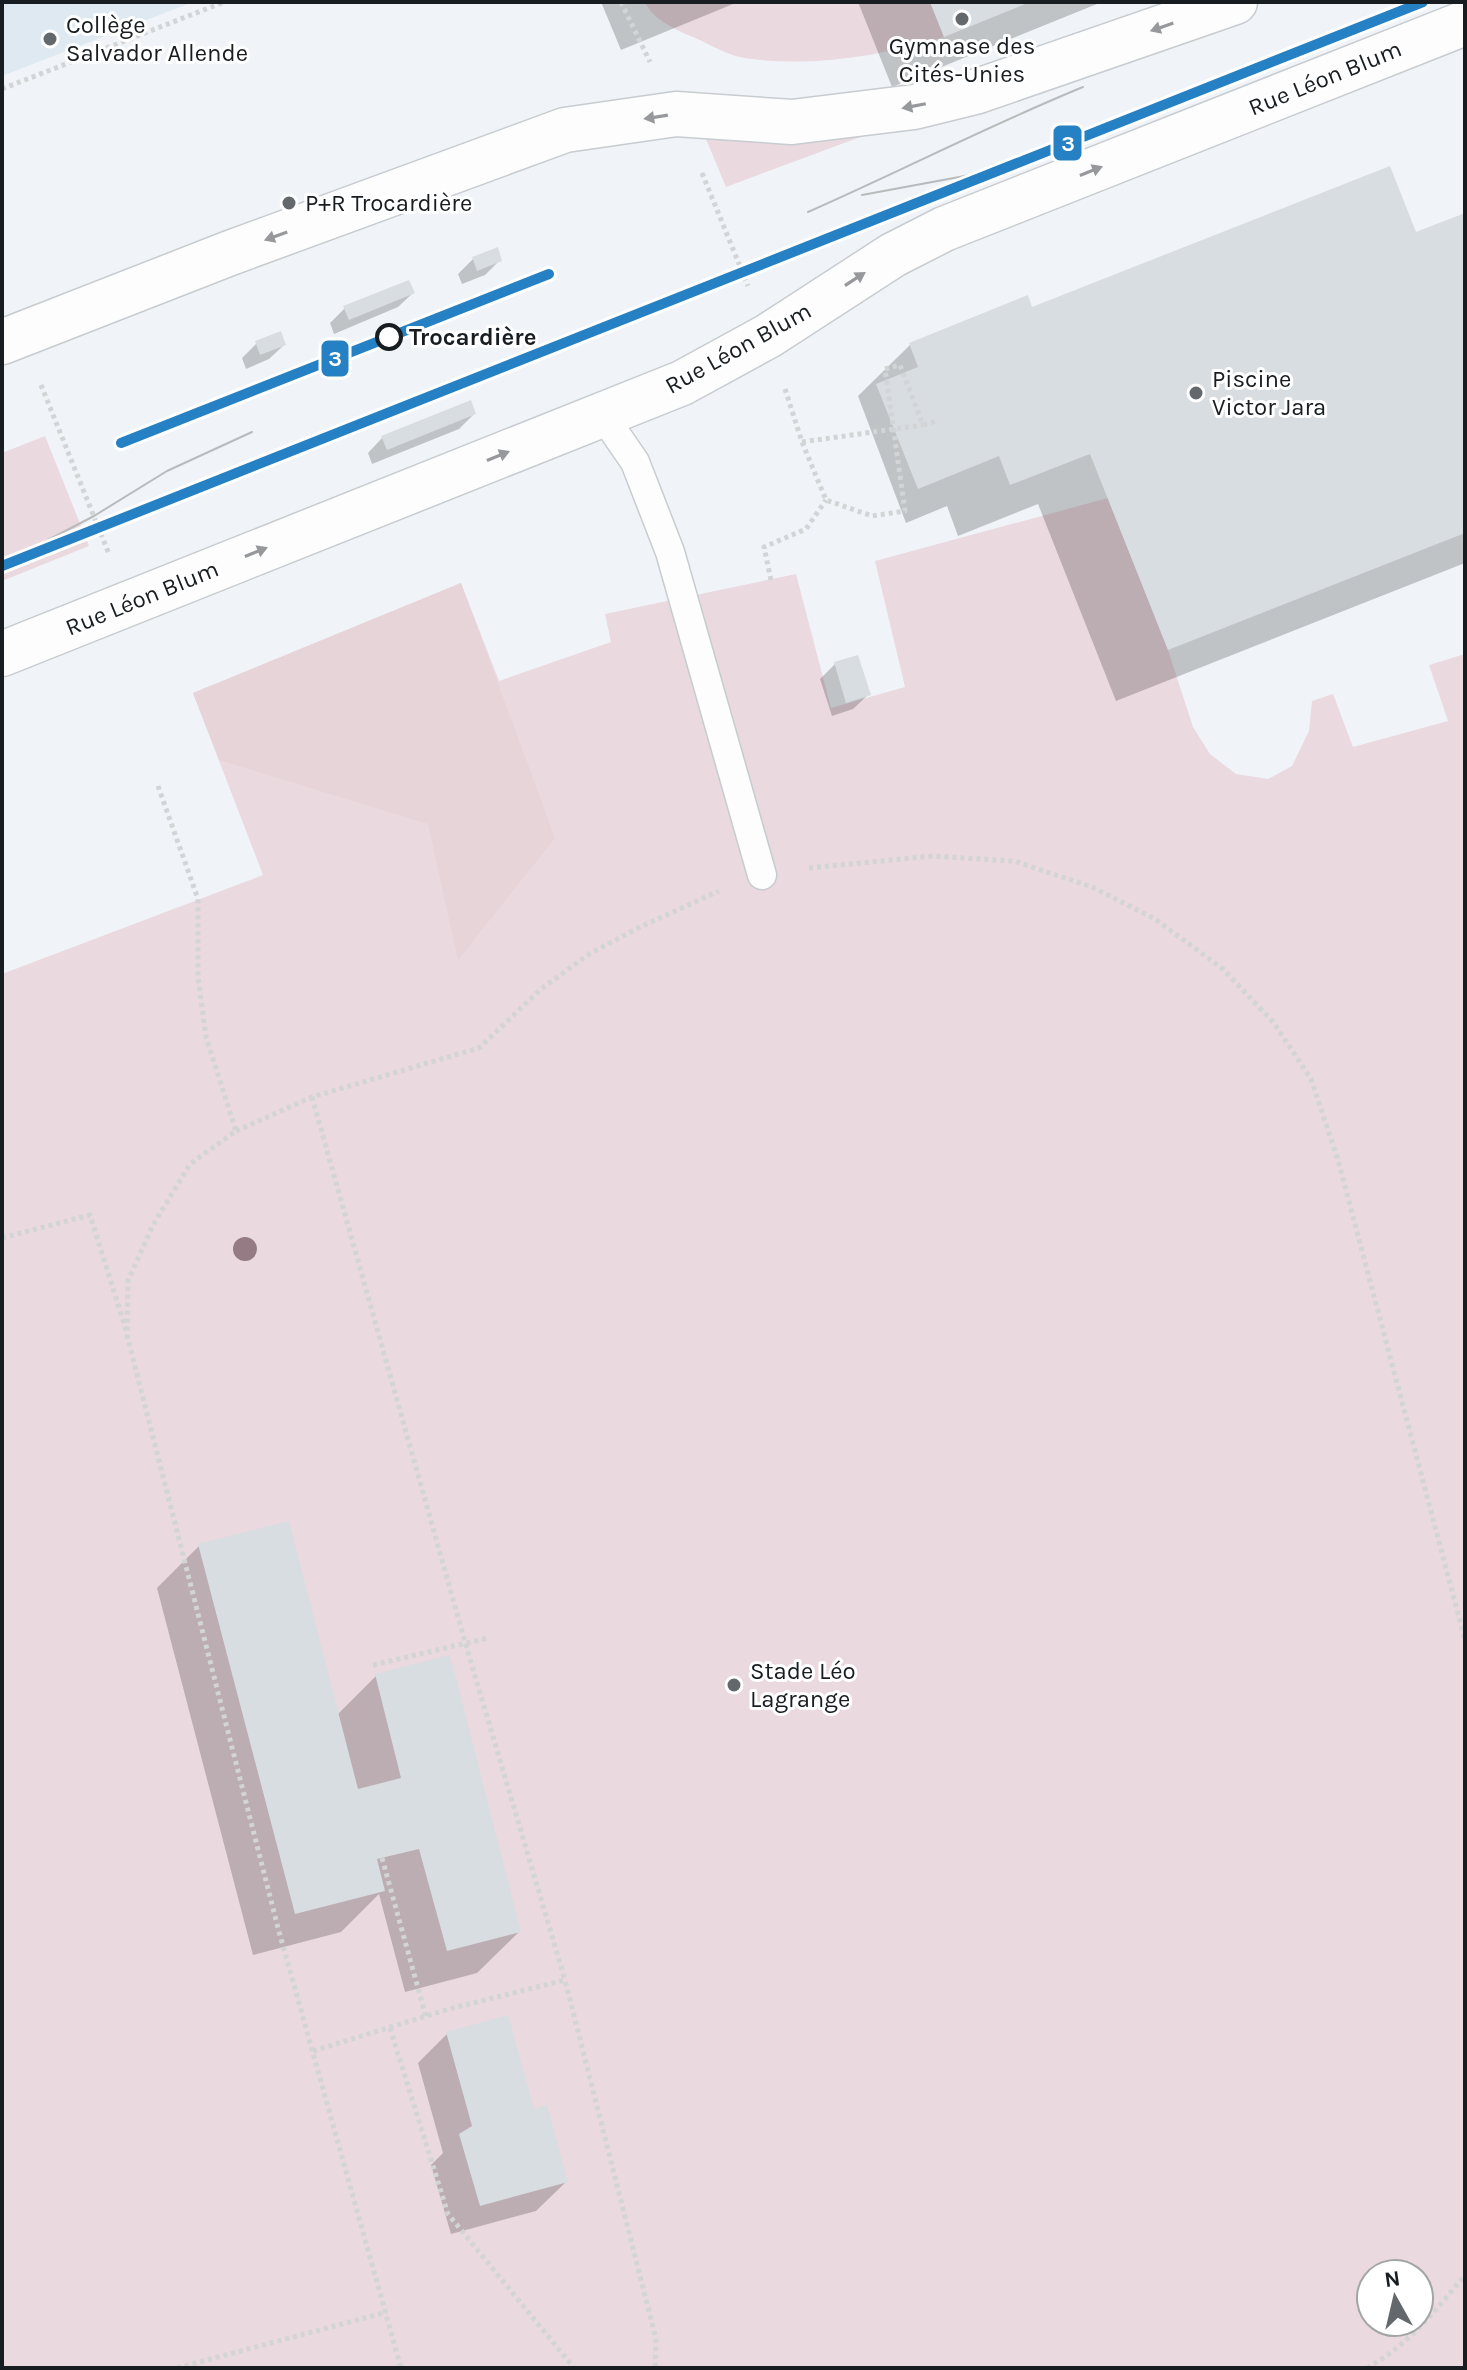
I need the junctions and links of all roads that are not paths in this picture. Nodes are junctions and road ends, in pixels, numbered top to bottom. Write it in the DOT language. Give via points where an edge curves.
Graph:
graph roads {
  1 [pos="1235,2"];
  2 [pos="1465,23"];
  3 [pos="11,338"];
  4 [pos="602,414"];
  5 [pos="2,654"];
  6 [pos="762,875"];
  1 -- 3 [label="street, one-way" via="975,92 914,107 792,122 676,114 565,130"];
  4 -- 2 [label="street, Rue Léon Blum, one-way" via="682,383 944,229"];
  5 -- 4 [label="street, Rue Léon Blum, one-way"];
  4 -- 6 [label="lane" via="635,462 670,552"];
}
